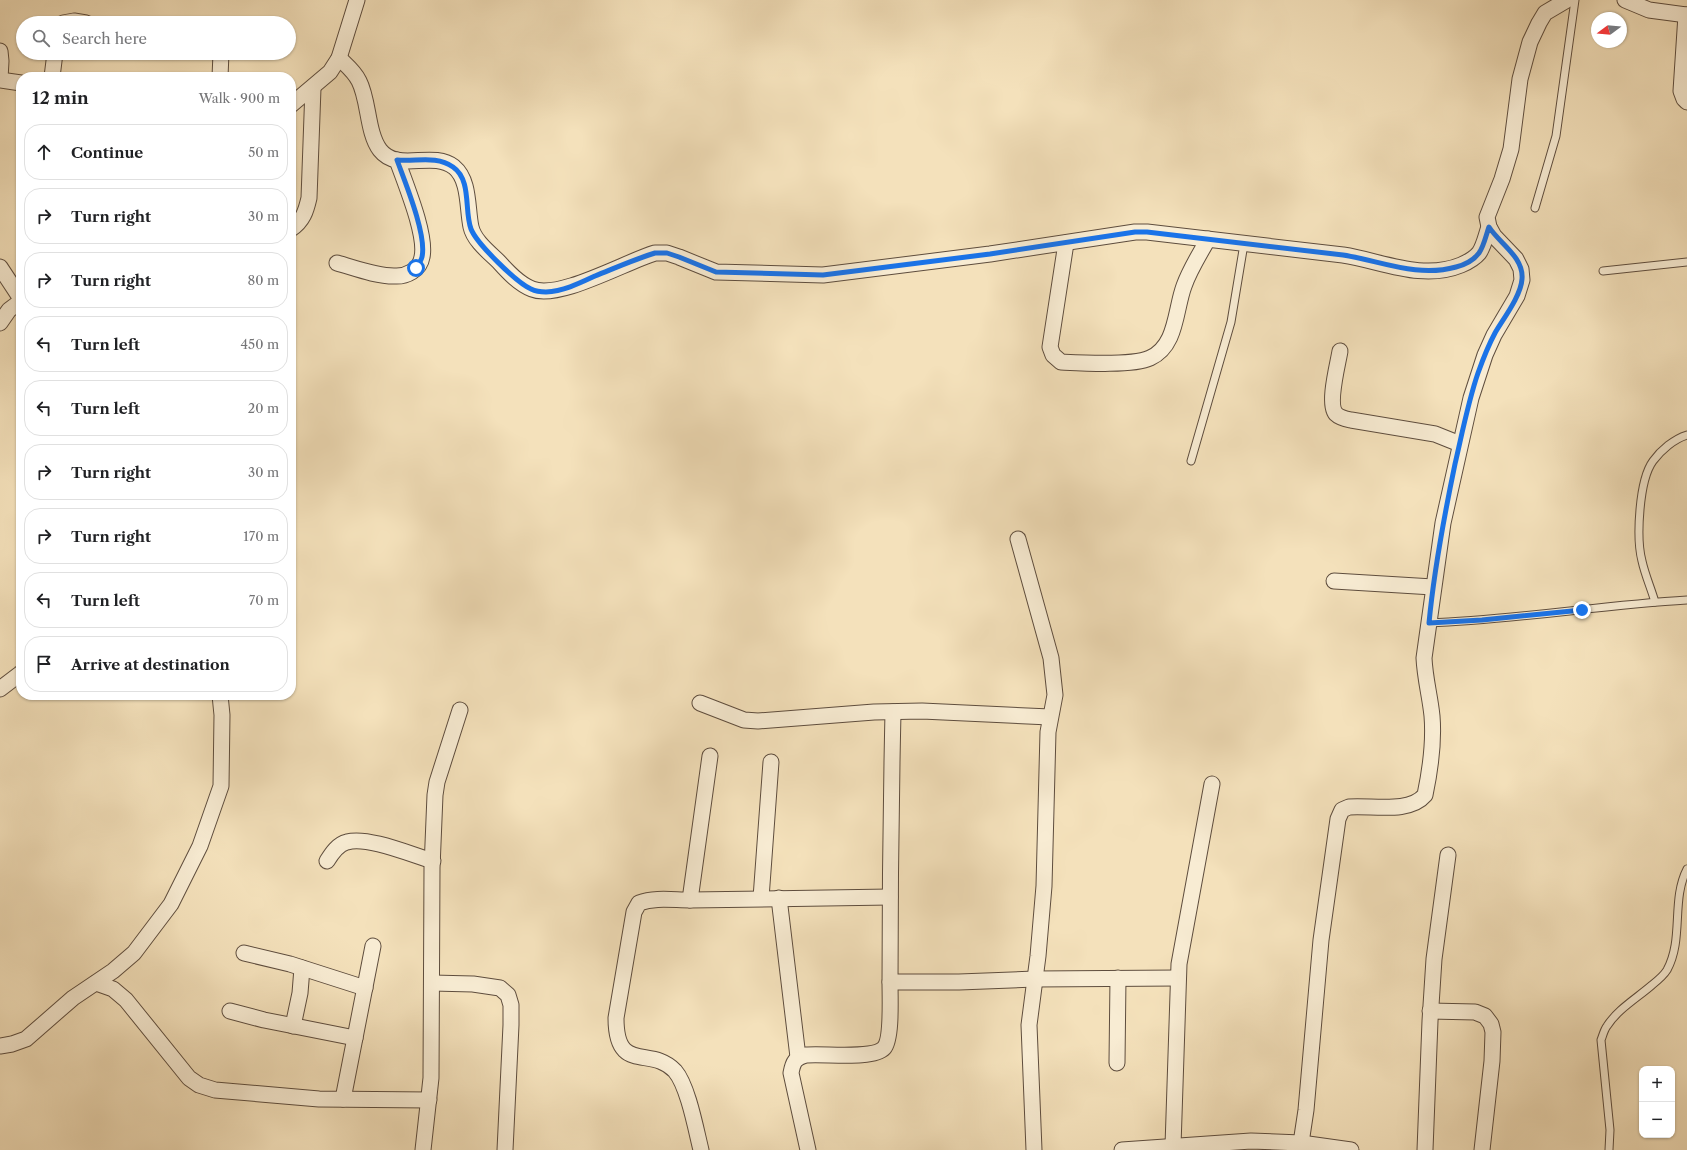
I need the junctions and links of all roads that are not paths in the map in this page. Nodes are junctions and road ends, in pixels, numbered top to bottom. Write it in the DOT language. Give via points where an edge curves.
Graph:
graph roads {
  1 [pos="357,0"];
  2 [pos="1568,0"];
  3 [pos="1575,0"];
  4 [pos="1625,0"];
  5 [pos="1687,15"];
  6 [pos="0,52"];
  7 [pos="339,58"];
  8 [pos="54,60"];
  9 [pos="222,60"];
  10 [pos="53,72"];
  11 [pos="221,72"];
  12 [pos="0,79"];
  13 [pos="16,82"];
  14 [pos="313,88"];
  15 [pos="296,101"];
  16 [pos="1687,102"];
  17 [pos="397,160"];
  18 [pos="1535,208"];
  19 [pos="296,225"];
  20 [pos="1489,227"];
  21 [pos="1208,239"];
  22 [pos="1066,243"];
  23 [pos="1244,244"];
  24 [pos="1687,262"];
  25 [pos="337,263"];
  26 [pos="0,267"];
  27 [pos="1603,271"];
  28 [pos="16,292"];
  29 [pos="16,304"];
  30 [pos="1,320"];
  31 [pos="1340,351"];
  32 [pos="1687,435"];
  33 [pos="1460,444"];
  34 [pos="1191,461"];
  35 [pos="1018,539"];
  36 [pos="1334,581"];
  37 [pos="1433,587"];
  38 [pos="1687,600"];
  39 [pos="1655,602"];
  40 [pos="1429,623"];
  41 [pos="16,677"];
  42 [pos="0,689"];
  43 [pos="220,700"];
  44 [pos="700,703"];
  45 [pos="460,710"];
  46 [pos="893,712"];
  47 [pos="1050,717"];
  48 [pos="710,756"];
  49 [pos="771,762"];
  50 [pos="1212,784"];
  51 [pos="1448,855"];
  52 [pos="327,860"];
  53 [pos="432,861"];
  54 [pos="1687,869"];
  55 [pos="890,896"];
  56 [pos="760,898"];
  57 [pos="779,898"];
  58 [pos="690,900"];
  59 [pos="373,946"];
  60 [pos="244,953"];
  61 [pos="302,968"];
  62 [pos="1036,978"];
  63 [pos="1118,978"];
  64 [pos="1178,978"];
  65 [pos="890,982"];
  66 [pos="96,983"];
  67 [pos="432,983"];
  68 [pos="366,988"];
  69 [pos="230,1011"];
  70 [pos="1430,1011"];
  71 [pos="293,1026"];
  72 [pos="354,1038"];
  73 [pos="0,1046"];
  74 [pos="798,1057"];
  75 [pos="1116,1063"];
  76 [pos="343,1100"];
  77 [pos="429,1100"];
  78 [pos="1301,1143"];
  79 [pos="1173,1146"];
  80 [pos="423,1150"];
  81 [pos="506,1150"];
  82 [pos="702,1150"];
  83 [pos="808,1150"];
  84 [pos="1034,1150"];
  85 [pos="1122,1150"];
  86 [pos="1351,1150"];
  87 [pos="1426,1150"];
  88 [pos="1482,1150"];
  89 [pos="1609,1150"];
  1 -- 7 [label="street"];
  2 -- 20 [label="street" via="1545,14 1530,42 1520,79 1511,149 1487,217"];
  3 -- 18 [label="lane" via="1556,136"];
  4 -- 5 [label="street" via="1649,10"];
  5 -- 16 [label="street" via="1681,91"];
  6 -- 12 [label="street"];
  7 -- 14 [label="street" via="330,72"];
  7 -- 17 [label="street" via="359,80 379,150"];
  8 -- 10 [label="street"];
  9 -- 11 [label="street"];
  12 -- 13 [label="street"];
  14 -- 15 [label="street"];
  14 -- 19 [label="street" via="309,198 306,212"];
  17 -- 22 [label="street" via="435,159 454,167 460,174 468,198 471,229 477,239 524,285 532,290 546,292 565,288 655,253 667,253 716,272 802,275 840,273"];
  17 -- 25 [label="street" via="416,215 422,241 422,258 416,268 406,275 394,276"];
  20 -- 23 [label="street" via="1480,252 1471,261 1447,270 1401,268 1359,257"];
  20 -- 33 [label="street" via="1516,259 1521,269 1522,280 1517,296 1494,335 1483,361"];
  21 -- 22 [label="street" via="1135,232"];
  21 -- 22 [label="street" via="1184,286 1175,326 1168,339 1160,352 1136,362 1061,362 1053,355 1050,347"];
  21 -- 23 [label="street"];
  23 -- 34 [label="lane" via="1231,322"];
  24 -- 27 [label="lane"];
  26 -- 28 [label="street"];
  29 -- 30 [label="street"];
  31 -- 33 [label="street" via="1333,397 1336,414 1351,420 1435,434"];
  32 -- 39 [label="lane" via="1666,448 1652,461 1644,486 1639,525 1641,560"];
  33 -- 37 [label="street" via="1443,522"];
  35 -- 47 [label="street" via="1050,658 1055,695"];
  36 -- 37 [label="street"];
  37 -- 40 [label="street"];
  38 -- 39 [label="lane"];
  39 -- 40 [label="lane"];
  40 -- 78 [label="street" via="1424,658 1432,730 1425,795 1420,801 1410,805 1349,807 1342,810 1338,819 1321,940"];
  41 -- 42 [label="street"];
  43 -- 66 [label="street" via="221,786 200,846 171,904 146,938 134,953"];
  44 -- 46 [label="street" via="744,720 758,721"];
  45 -- 53 [label="street" via="435,795"];
  46 -- 47 [label="street"];
  46 -- 55 [label="street"];
  47 -- 62 [label="street" via="1044,886"];
  48 -- 58 [label="street"];
  49 -- 56 [label="street"];
  50 -- 64 [label="street"];
  51 -- 70 [label="street"];
  52 -- 53 [label="street" via="346,842 358,840"];
  53 -- 67 [label="street"];
  54 -- 89 [label="lane" via="1682,878 1678,923 1672,957 1666,971 1615,1016 1606,1027 1601,1040 1610,1130"];
  55 -- 57 [label="street"];
  55 -- 65 [label="street"];
  56 -- 57 [label="street"];
  56 -- 58 [label="street"];
  57 -- 74 [label="street"];
  58 -- 82 [label="street" via="661,899 639,903 634,912 616,1030 626,1052 639,1058 666,1064 675,1072 684,1087"];
  59 -- 68 [label="street"];
  60 -- 61 [label="street"];
  61 -- 68 [label="street"];
  61 -- 71 [label="street"];
  62 -- 63 [label="street"];
  62 -- 65 [label="street"];
  62 -- 84 [label="street" via="1029,1032"];
  63 -- 64 [label="street"];
  63 -- 75 [label="street"];
  64 -- 79 [label="street"];
  65 -- 74 [label="street" via="888,1040 884,1048 877,1053 866,1055 820,1054"];
  66 -- 73 [label="street" via="73,998 26,1039"];
  66 -- 76 [label="street" via="113,989 126,1000 198,1086 215,1090"];
  67 -- 77 [label="street"];
  67 -- 81 [label="street" via="490,985 500,988 508,995 511,1025"];
  68 -- 72 [label="street"];
  69 -- 71 [label="street"];
  70 -- 87 [label="street"];
  70 -- 88 [label="street" via="1474,1012 1485,1016 1491,1024 1492,1061"];
  71 -- 72 [label="street"];
  72 -- 76 [label="street"];
  74 -- 83 [label="street" via="793,1063 791,1073"];
  76 -- 77 [label="street"];
  77 -- 80 [label="street"];
  78 -- 79 [label="street" via="1251,1141"];
  78 -- 86 [label="street"];
  79 -- 85 [label="street"];
}
